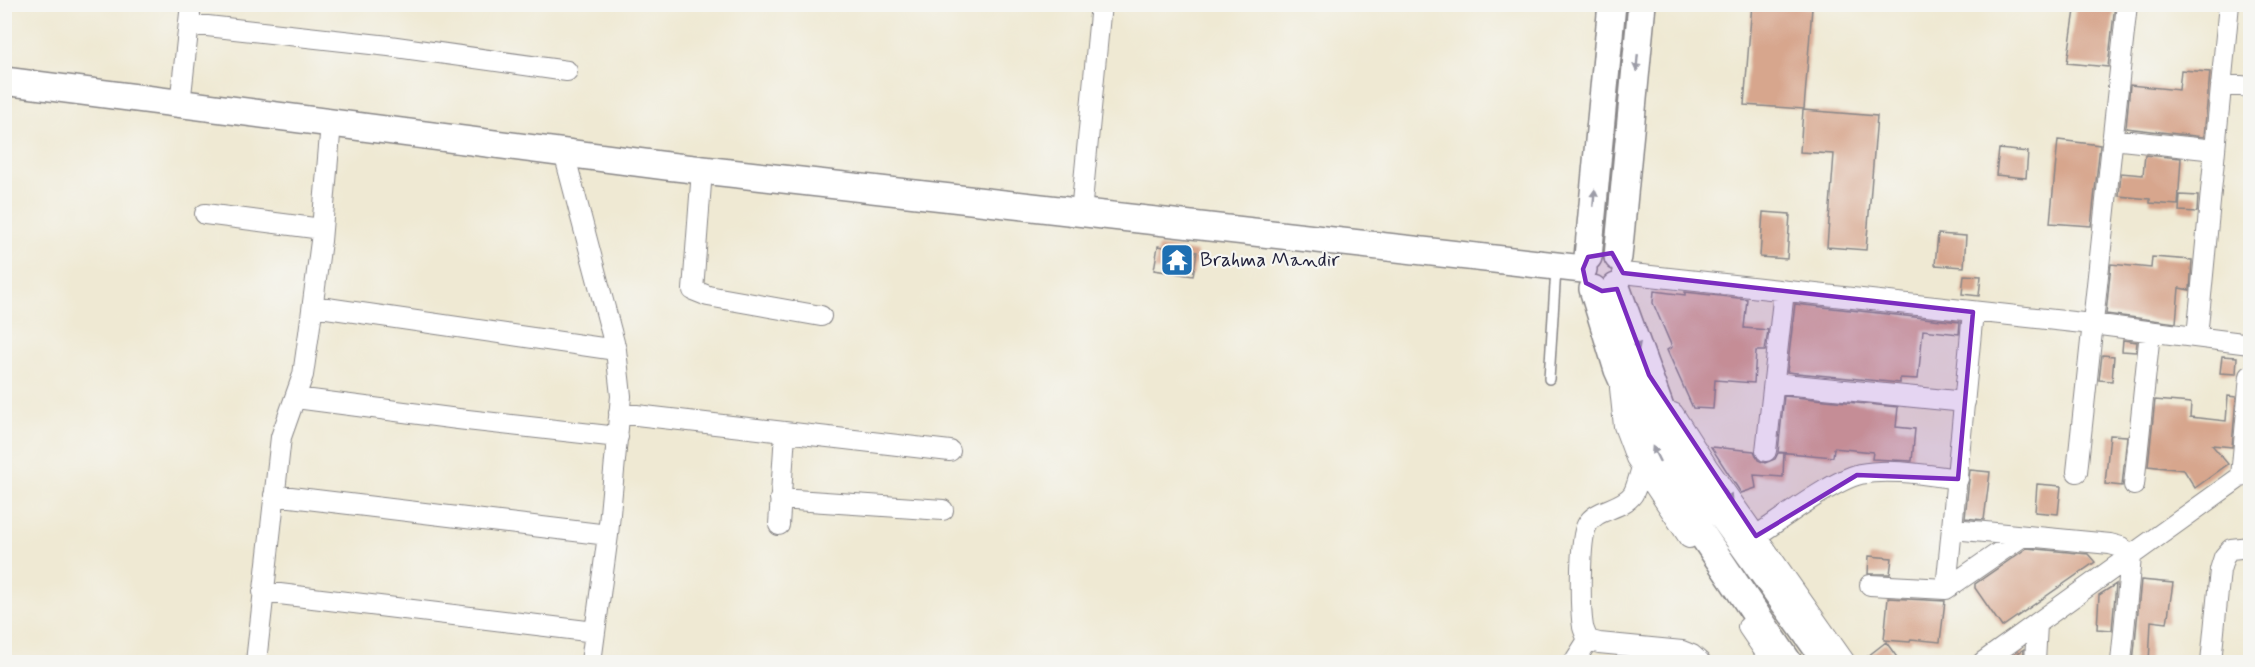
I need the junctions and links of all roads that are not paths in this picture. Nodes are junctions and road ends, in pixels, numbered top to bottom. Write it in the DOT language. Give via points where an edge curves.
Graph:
graph roads {
  1 [pos="1101,4"];
  2 [pos="1612,4"];
  3 [pos="1642,4"];
  4 [pos="2127,4"];
  5 [pos="2229,4"];
  6 [pos="190,14"];
  7 [pos="567,71"];
  8 [pos="4,81"];
  9 [pos="2221,84"];
  10 [pos="2250,87"];
  11 [pos="180,104"];
  12 [pos="331,123"];
  13 [pos="2112,139"];
  14 [pos="2215,150"];
  15 [pos="564,153"];
  16 [pos="702,170"];
  17 [pos="1082,213"];
  18 [pos="205,214"];
  19 [pos="322,229"];
  20 [pos="1556,266"];
  21 [pos="1604,272"];
  22 [pos="1784,291"];
  23 [pos="313,306"];
  24 [pos="1973,312"];
  25 [pos="821,316"];
  26 [pos="2092,324"];
  27 [pos="2150,332"];
  28 [pos="2198,337"];
  29 [pos="2250,344"];
  30 [pos="616,350"];
  31 [pos="1618,370"];
  32 [pos="1649,375"];
  33 [pos="2250,376"];
  34 [pos="1549,379"];
  35 [pos="1774,383"];
  36 [pos="296,398"];
  37 [pos="1965,402"];
  38 [pos="619,413"];
  39 [pos="785,434"];
  40 [pos="618,437"];
  41 [pos="950,451"];
  42 [pos="1766,451"];
  43 [pos="1642,468"];
  44 [pos="2077,472"];
  45 [pos="2246,473"];
  46 [pos="1958,479"];
  47 [pos="2134,485"];
  48 [pos="274,495"];
  49 [pos="780,499"];
  50 [pos="944,510"];
  51 [pos="779,525"];
  52 [pos="1953,530"];
  53 [pos="608,535"];
  54 [pos="1756,536"];
  55 [pos="2023,536"];
  56 [pos="2250,547"];
  57 [pos="2131,557"];
  58 [pos="1870,585"];
  59 [pos="1946,589"];
  60 [pos="263,592"];
  61 [pos="2037,624"];
  62 [pos="595,632"];
  63 [pos="1588,640"];
  64 [pos="256,663"];
  65 [pos="591,663"];
  66 [pos="1574,663"];
  67 [pos="1700,663"];
  68 [pos="1772,663"];
  69 [pos="1788,663"];
  70 [pos="1827,663"];
  71 [pos="1845,663"];
  72 [pos="1983,663"];
  73 [pos="2035,663"];
  74 [pos="2121,663"];
  75 [pos="2211,663"];
  1 -- 17 [label="street"];
  21 -- 2 [label="street, one-way"];
  3 -- 21 [label="street, one-way"];
  4 -- 13 [label="street"];
  5 -- 9 [label="street"];
  6 -- 7 [label="street"];
  6 -- 11 [label="street"];
  8 -- 11 [label="street"];
  9 -- 10 [label="street"];
  9 -- 14 [label="street"];
  11 -- 12 [label="street"];
  12 -- 15 [label="street"];
  12 -- 19 [label="street"];
  13 -- 14 [label="street"];
  13 -- 26 [label="street"];
  14 -- 28 [label="street"];
  15 -- 16 [label="street"];
  15 -- 30 [label="street"];
  16 -- 17 [label="street"];
  16 -- 25 [label="street" via="693,290"];
  17 -- 20 [label="street"];
  18 -- 19 [label="street"];
  19 -- 23 [label="street"];
  20 -- 21 [label="street"];
  20 -- 34 [label="lane"];
  21 -- 22 [label="street"];
  21 -- 31 [label="street"];
  21 -- 32 [label="street, one-way"];
  22 -- 24 [label="street"];
  22 -- 35 [label="street"];
  23 -- 30 [label="street"];
  23 -- 36 [label="street"];
  24 -- 26 [label="street"];
  24 -- 37 [label="street"];
  26 -- 27 [label="street"];
  26 -- 44 [label="street"];
  27 -- 28 [label="street"];
  27 -- 47 [label="street"];
  28 -- 29 [label="street"];
  30 -- 38 [label="street"];
  31 -- 43 [label="street" via="1624,426"];
  69 -- 31 [label="street, one-way" via="1687,512"];
  32 -- 54 [label="street, one-way"];
  32 -- 70 [label="street" via="1664,419 1690,471"];
  33 -- 45 [label="street"];
  35 -- 37 [label="street"];
  35 -- 42 [label="street"];
  36 -- 40 [label="street"];
  36 -- 48 [label="street" via="281,438"];
  37 -- 46 [label="street"];
  38 -- 39 [label="street"];
  38 -- 40 [label="street"];
  39 -- 41 [label="street"];
  39 -- 49 [label="street"];
  40 -- 53 [label="street"];
  43 -- 63 [label="street" via="1633,494 1625,503 1587,524 1581,601"];
  43 -- 68 [label="street"];
  45 -- 57 [label="street"];
  46 -- 52 [label="street"];
  46 -- 54 [label="street" via="1915,473 1857,475"];
  48 -- 53 [label="street"];
  48 -- 60 [label="street"];
  49 -- 50 [label="street"];
  49 -- 51 [label="street"];
  52 -- 55 [label="street"];
  52 -- 59 [label="street"];
  53 -- 62 [label="street"];
  54 -- 71 [label="street"];
  55 -- 57 [label="street" via="2110,544 2121,547"];
  55 -- 59 [label="street"];
  56 -- 75 [label="street" via="2231,549 2224,557"];
  57 -- 61 [label="street"];
  57 -- 74 [label="street"];
  58 -- 59 [label="street"];
  60 -- 62 [label="street"];
  60 -- 64 [label="street"];
  61 -- 72 [label="street"];
  61 -- 73 [label="street"];
  62 -- 65 [label="street"];
  63 -- 66 [label="street"];
  63 -- 67 [label="street" via="1682,651"];
}
